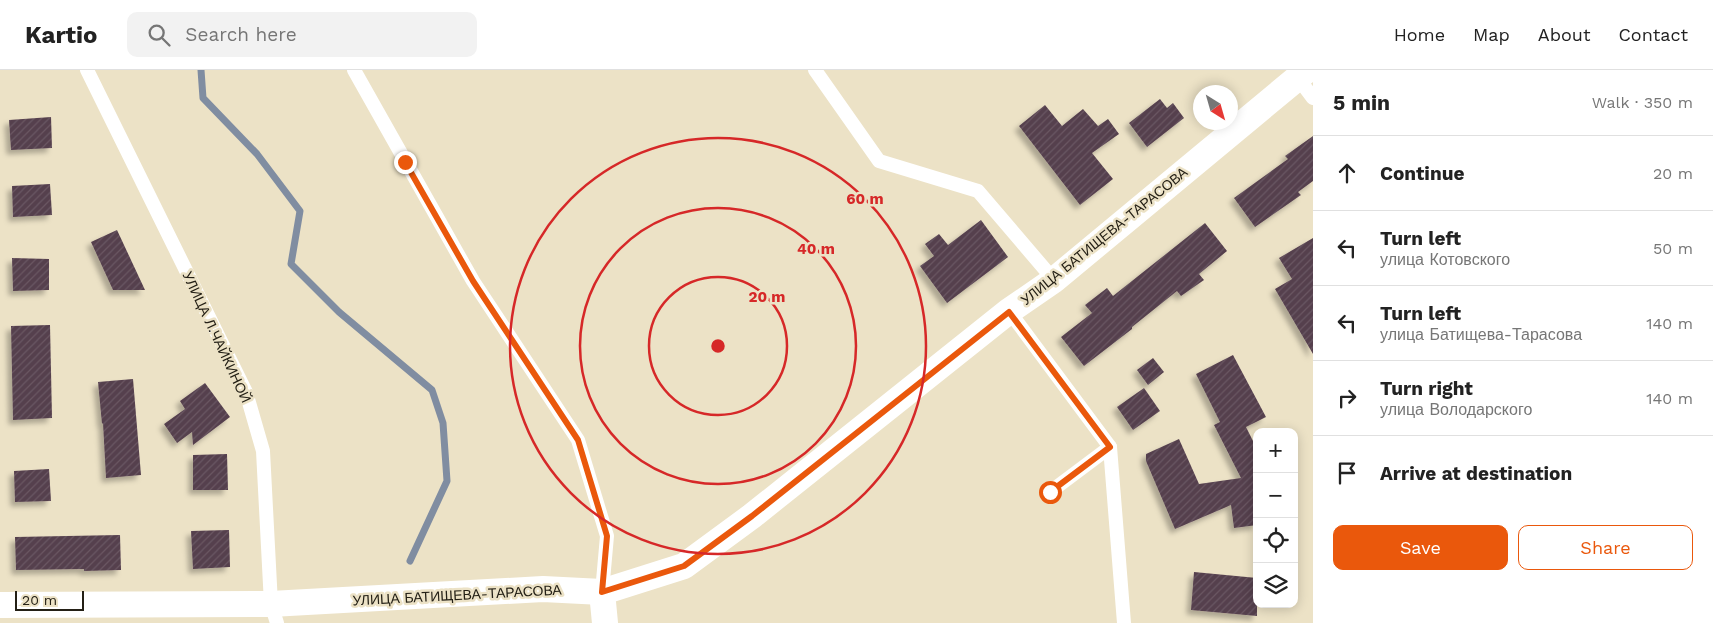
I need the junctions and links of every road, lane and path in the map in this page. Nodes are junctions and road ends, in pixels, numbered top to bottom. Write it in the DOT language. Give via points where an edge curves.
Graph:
graph roads {
  1 [pos="86,70"];
  2 [pos="354,70"];
  3 [pos="815,70"];
  4 [pos="1302,79"];
  5 [pos="1054,280"];
  6 [pos="1009,312"];
  7 [pos="1110,447"];
  8 [pos="1050,492"];
  9 [pos="602,592"];
  10 [pos="0,605"];
  11 [pos="274,614"];
  12 [pos="605,623"];
  13 [pos="1124,623"];
  1 -- 11 [label="lane, УЛИЦА Л.ЧАЙКИНОЙ" via="246,392 263,450"];
  2 -- 9 [label="lane" via="473,281 578,440 607,536"];
  3 -- 5 [label="lane" via="879,161 978,191"];
  4 -- 5 [label="street, УЛИЦА БАТИЩЕВА-ТАРАСОВА"];
  5 -- 6 [label="street, УЛИЦА БАТИЩЕВА-ТАРАСОВА"];
  6 -- 7 [label="lane"];
  6 -- 9 [label="street, УЛИЦА БАТИЩЕВА-ТАРАСОВА" via="684,566"];
  7 -- 8 [label="lane"];
  7 -- 13 [label="lane"];
  9 -- 11 [label="street, УЛИЦА БАТИЩЕВА-ТАРАСОВА" via="544,589"];
  9 -- 12 [label="street"];
  10 -- 11 [label="street, УЛИЦА БАТИЩЕВА-ТАРАСОВА"];
}
